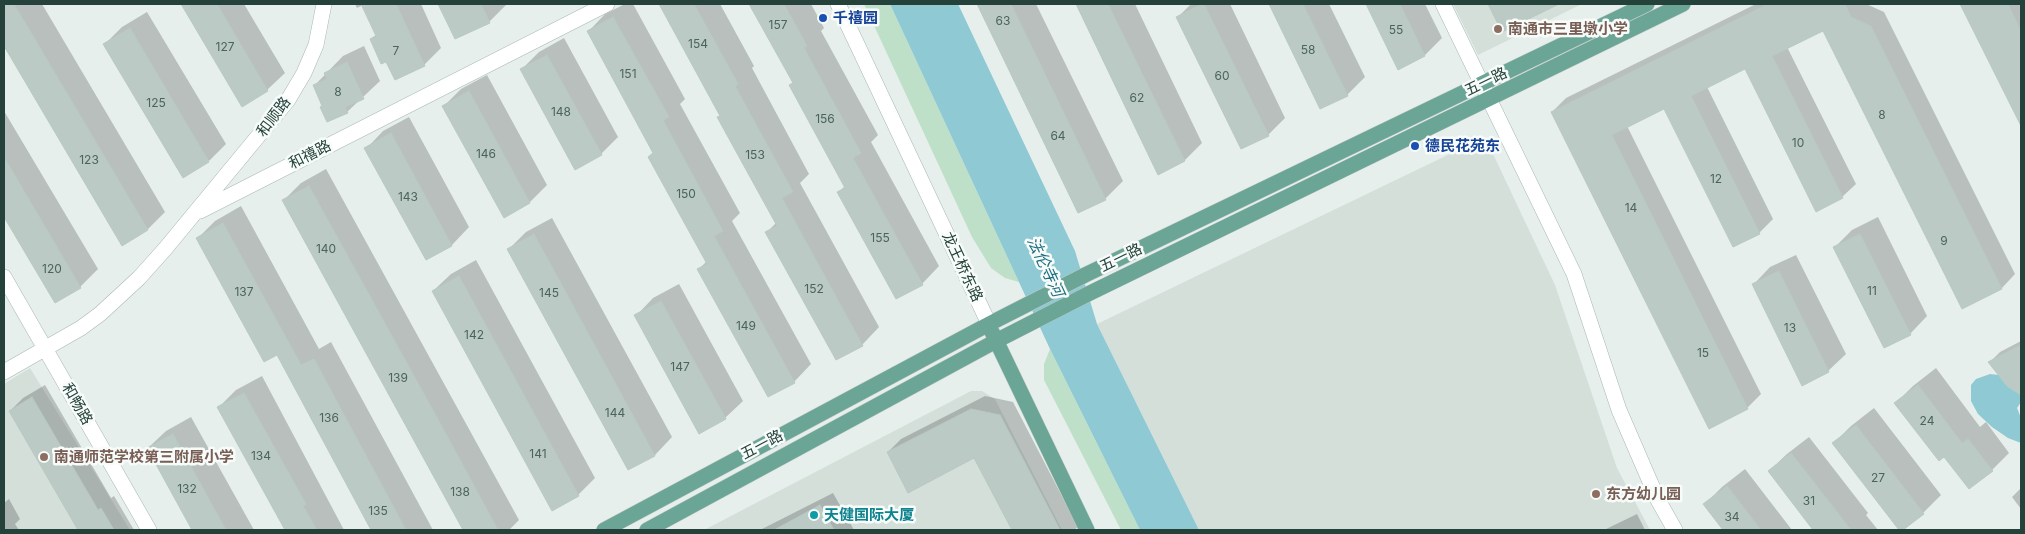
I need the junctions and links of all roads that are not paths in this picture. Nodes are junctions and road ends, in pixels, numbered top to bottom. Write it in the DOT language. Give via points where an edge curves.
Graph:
graph roads {
  1 [pos="324,4"];
  2 [pos="607,4"];
  3 [pos="838,4"];
  4 [pos="1443,4"];
  5 [pos="1647,4"];
  6 [pos="1684,4"];
  7 [pos="1481,84"];
  8 [pos="1489,99"];
  9 [pos="195,214"];
  10 [pos="4,277"];
  11 [pos="989,324"];
  12 [pos="996,341"];
  13 [pos="45,348"];
  14 [pos="4,372"];
  15 [pos="149,530"];
  16 [pos="604,530"];
  17 [pos="646,530"];
  18 [pos="1086,530"];
  19 [pos="1675,530"];
  1 -- 9 [label="street, 和顺路" via="316,45 288,100"];
  2 -- 9 [label="street, 和禧路"];
  3 -- 11 [label="street, 龙王桥东路"];
  4 -- 7 [label="street"];
  5 -- 7 [label="main road, 五一路"];
  6 -- 8 [label="main road, 五一路"];
  7 -- 8 [label="street"];
  7 -- 11 [label="main road, 五一路"];
  8 -- 12 [label="main road, 五一路"];
  8 -- 19 [label="street" via="1574,274 1619,410 1658,500"];
  9 -- 13 [label="street, 和禧路" via="117,300 80,328"];
  10 -- 13 [label="street, 和畅路"];
  11 -- 12 [label="main road, 龙王桥东路"];
  11 -- 16 [label="main road, 五一路"];
  12 -- 17 [label="main road, 五一路"];
  12 -- 18 [label="main road, 龙王桥东路"];
  13 -- 14 [label="street, 和禧路"];
  13 -- 15 [label="street, 和畅路"];
}
